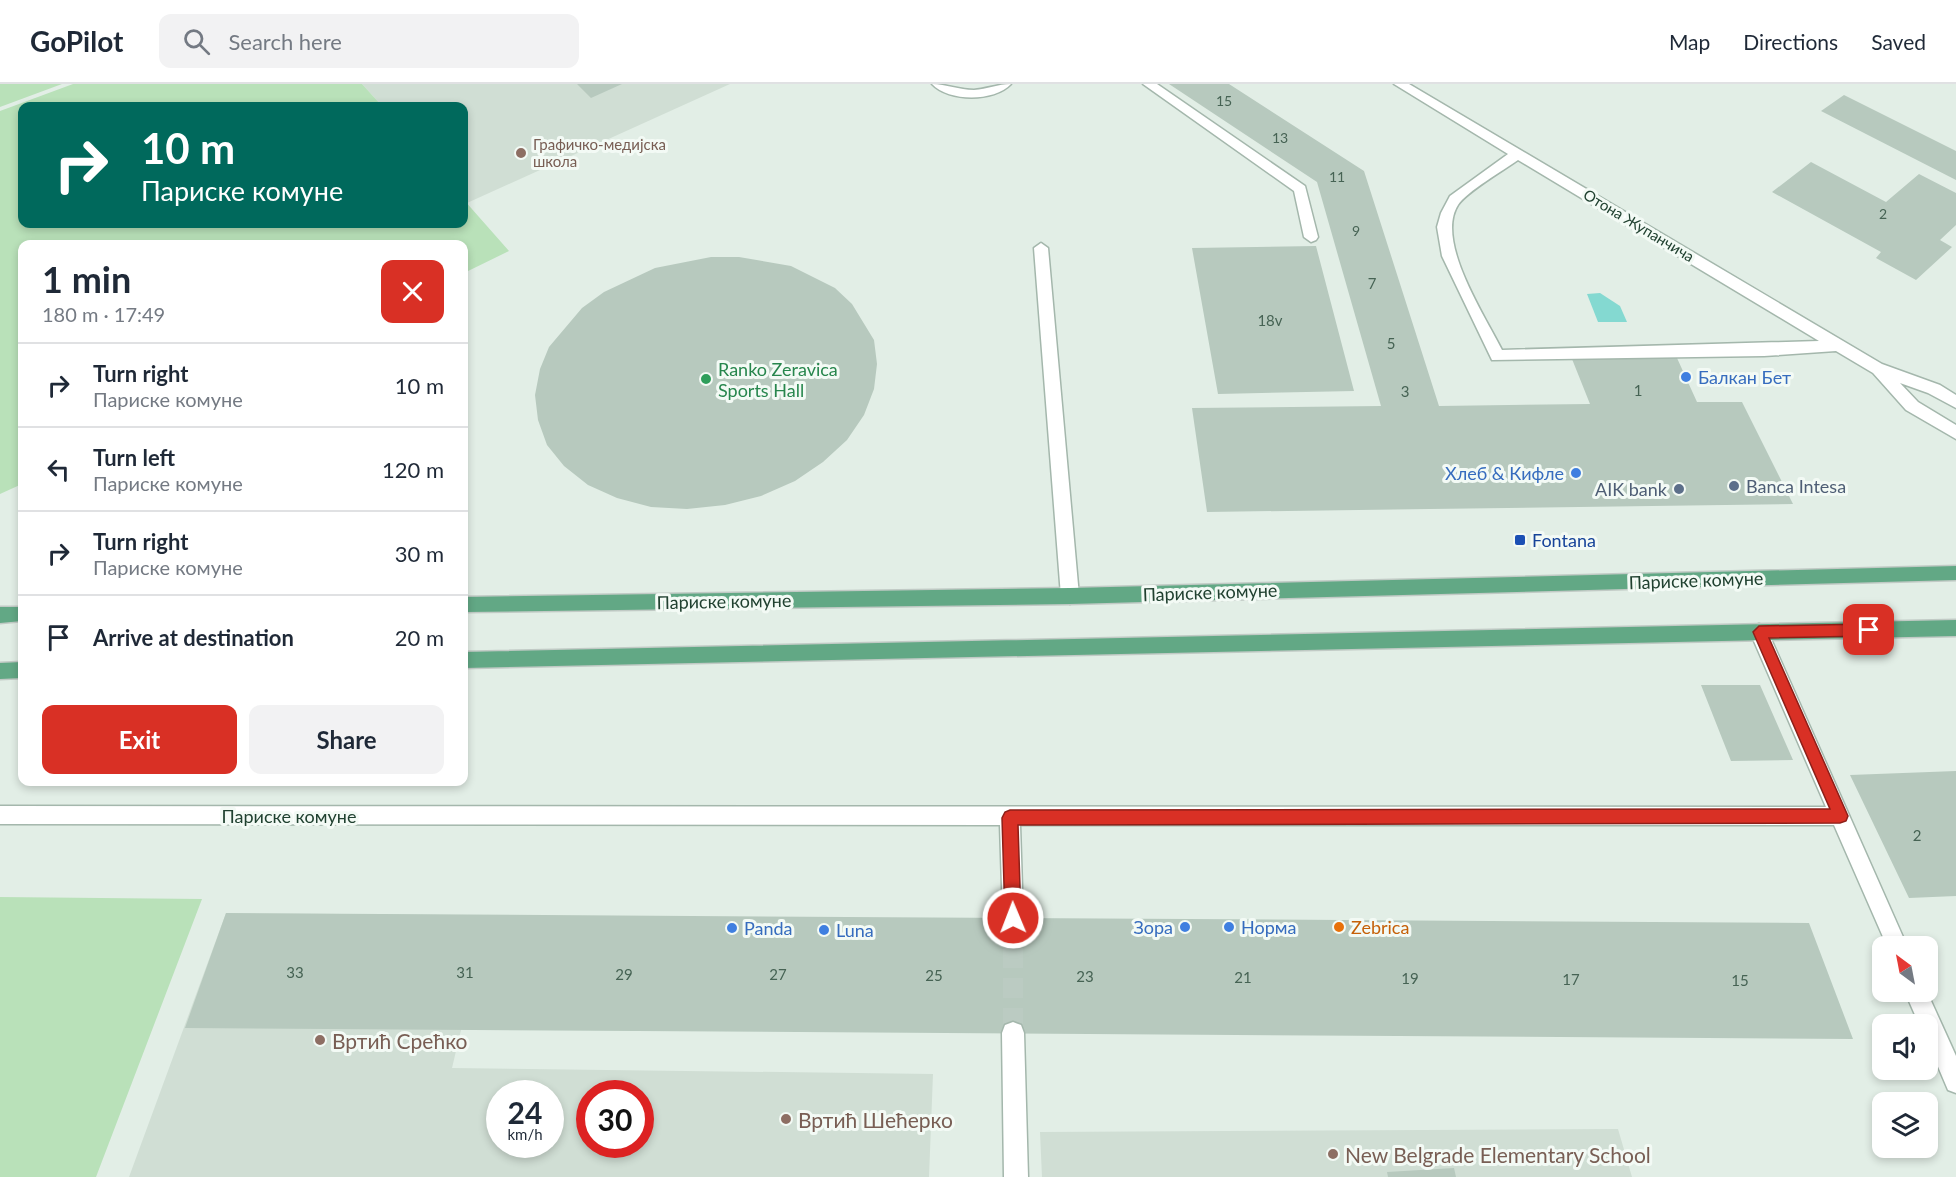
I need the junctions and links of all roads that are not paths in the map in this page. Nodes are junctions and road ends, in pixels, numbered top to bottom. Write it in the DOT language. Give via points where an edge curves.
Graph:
graph roads {
  1 [pos="939,84"];
  2 [pos="1005,84"];
  3 [pos="1149,84"];
  4 [pos="1400,84"];
  5 [pos="1518,153"];
  6 [pos="1311,237"];
  7 [pos="1041,248"];
  8 [pos="1839,345"];
  9 [pos="1876,368"];
  10 [pos="1956,402"];
  11 [pos="1956,434"];
  12 [pos="1956,573"];
  13 [pos="1070,596"];
  14 [pos="468,605"];
  15 [pos="0,615"];
  16 [pos="18,615"];
  17 [pos="1956,628"];
  18 [pos="1759,632"];
  19 [pos="468,660"];
  20 [pos="18,670"];
  21 [pos="0,671"];
  22 [pos="0,815"];
  23 [pos="1840,816"];
  24 [pos="1010,818"];
  25 [pos="1013,918"];
  26 [pos="1893,936"];
  27 [pos="1921,1002"];
  28 [pos="1013,1033"];
  29 [pos="1954,1075"];
  30 [pos="1016,1177"];
  1 -- 2 [label="street" via="962,94 988,92"];
  3 -- 6 [label="street" via="1300,189"];
  4 -- 5 [label="street, Отона Жупанчича"];
  5 -- 8 [label="street, Отона Жупанчича"];
  5 -- 8 [label="street" via="1455,199 1444,225 1443,239 1449,255 1497,356"];
  7 -- 13 [label="street"];
  8 -- 9 [label="street, Отона Жупанчича"];
  9 -- 10 [label="street, Отона Жупанчича" via="1934,389"];
  9 -- 11 [label="street, Отона Жупанчича" via="1912,406"];
  12 -- 13 [label="main road, Париске комуне"];
  13 -- 14 [label="main road, Париске комуне"];
  15 -- 16 [label="main road"];
  17 -- 18 [label="main road"];
  18 -- 19 [label="main road"];
  18 -- 23 [label="street"];
  20 -- 21 [label="main road"];
  22 -- 24 [label="street, Париске комуне"];
  23 -- 24 [label="street, Париске комуне"];
  23 -- 26 [label="street"];
  24 -- 25 [label="street"];
  27 -- 29 [label="street"];
  28 -- 30 [label="street"];
}
